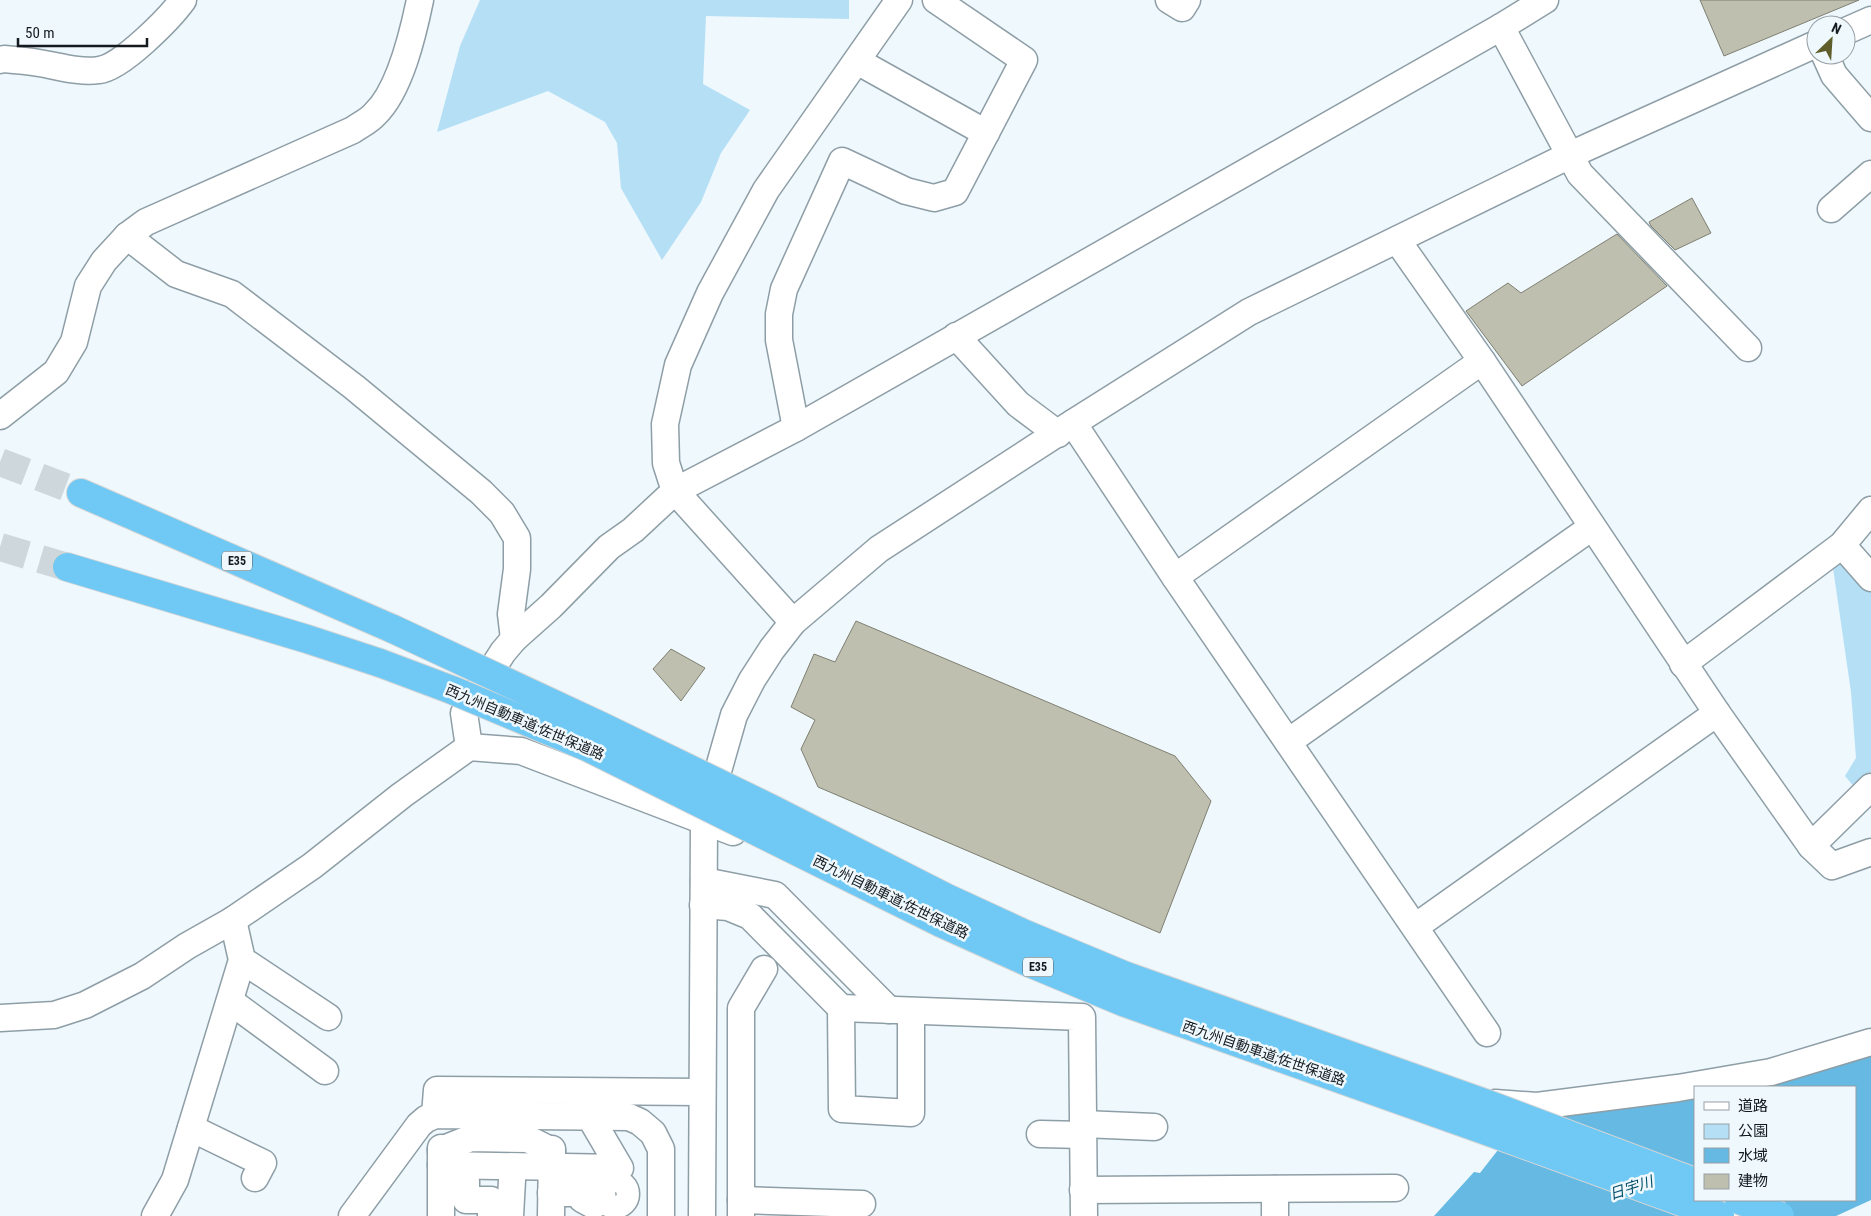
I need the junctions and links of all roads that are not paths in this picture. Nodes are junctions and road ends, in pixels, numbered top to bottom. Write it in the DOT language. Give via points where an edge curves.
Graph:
graph roads {
  1 [pos="183,0"];
  2 [pos="420,0"];
  3 [pos="899,0"];
  4 [pos="936,0"];
  5 [pos="1169,0"];
  6 [pos="1187,0"];
  7 [pos="1545,0"];
  8 [pos="1871,20"];
  9 [pos="1856,26"];
  10 [pos="1501,27"];
  11 [pos="1806,49"];
  12 [pos="0,60"];
  13 [pos="857,61"];
  14 [pos="1830,65"];
  15 [pos="1871,118"];
  16 [pos="986,133"];
  17 [pos="1570,155"];
  18 [pos="1871,174"];
  19 [pos="1831,209"];
  20 [pos="127,236"];
  21 [pos="1398,240"];
  22 [pos="956,336"];
  23 [pos="1748,348"];
  24 [pos="1482,361"];
  25 [pos="0,416"];
  26 [pos="796,428"];
  27 [pos="1066,428"];
  28 [pos="81,492"];
  29 [pos="674,492"];
  30 [pos="1871,510"];
  31 [pos="1592,527"];
  32 [pos="1842,545"];
  33 [pos="67,567"];
  34 [pos="1175,578"];
  35 [pos="1871,578"];
  36 [pos="793,622"];
  37 [pos="514,639"];
  38 [pos="1683,664"];
  39 [pos="1717,713"];
  40 [pos="1288,742"];
  41 [pos="469,747"];
  42 [pos="1871,786"];
  43 [pos="704,820"];
  44 [pos="1811,846"];
  45 [pos="1871,852"];
  46 [pos="703,893"];
  47 [pos="233,920"];
  48 [pos="1415,927"];
  49 [pos="242,960"];
  50 [pos="764,968"];
  51 [pos="230,1001"];
  52 [pos="841,1008"];
  53 [pos="900,1010"];
  54 [pos="328,1017"];
  55 [pos="0,1018"];
  56 [pos="1488,1033"];
  57 [pos="1871,1042"];
  58 [pos="325,1071"];
  59 [pos="702,1092"];
  60 [pos="1429,1098"];
  61 [pos="438,1107"];
  62 [pos="552,1116"];
  63 [pos="590,1116"];
  64 [pos="509,1127"];
  65 [pos="1154,1127"];
  66 [pos="190,1128"];
  67 [pos="1083,1130"];
  68 [pos="1040,1134"];
  69 [pos="447,1169"];
  70 [pos="255,1178"];
  71 [pos="512,1180"];
  72 [pos="552,1181"];
  73 [pos="1694,1182"];
  74 [pos="1395,1188"];
  75 [pos="1275,1189"];
  76 [pos="1084,1190"];
  77 [pos="1694,1191"];
  78 [pos="598,1200"];
  79 [pos="1724,1201"];
  80 [pos="1742,1201"];
  81 [pos="862,1204"];
  82 [pos="661,1205"];
  83 [pos="159,1208"];
  84 [pos="741,1208"];
  85 [pos="821,1209"];
  86 [pos="352,1216"];
  87 [pos="441,1216"];
  88 [pos="491,1216"];
  89 [pos="510,1216"];
  90 [pos="702,1216"];
  91 [pos="1084,1216"];
  92 [pos="1276,1216"];
  93 [pos="1720,1216"];
  94 [pos="1780,1216"];
  95 [pos="1786,1216"];
  1 -- 12 [label="street" via="173,14 141,43 118,62 101,70"];
  2 -- 20 [label="street" via="394,88 375,114 353,130 146,222"];
  3 -- 13 [label="street"];
  4 -- 16 [label="street" via="1024,60"];
  5 -- 6 [label="street" via="1182,8"];
  7 -- 10 [label="street"];
  8 -- 9 [label="street"];
  10 -- 17 [label="street"];
  10 -- 22 [label="street"];
  11 -- 17 [label="street"];
  13 -- 16 [label="street"];
  13 -- 29 [label="street" via="766,190 710,293 678,365 665,424 666,463"];
  14 -- 15 [label="street" via="1834,75"];
  16 -- 26 [label="street" via="955,192 934,198 906,191 842,161 784,289 779,314 779,340"];
  17 -- 21 [label="street"];
  17 -- 23 [label="street" via="1580,174"];
  18 -- 19 [label="street"];
  20 -- 25 [label="street" via="104,261 88,286 74,342 56,372"];
  20 -- 37 [label="street" via="176,274 232,294 354,387 502,513 517,538 511,614"];
  21 -- 24 [label="street"];
  21 -- 27 [label="street" via="1249,312"];
  22 -- 26 [label="street"];
  22 -- 27 [label="street" via="1018,404"];
  24 -- 31 [label="street"];
  24 -- 34 [label="street"];
  26 -- 29 [label="street"];
  27 -- 34 [label="street"];
  27 -- 36 [label="street" via="879,549"];
  28 -- 73 [label="highway, 西九州自動車道;佐世保道路 / E35, bridge" via="393,628 627,738 1025,934 1126,976 1490,1105"];
  29 -- 36 [label="street"];
  29 -- 37 [label="street" via="633,530 609,547"];
  30 -- 32 [label="street"];
  31 -- 38 [label="street"];
  31 -- 40 [label="street"];
  32 -- 35 [label="street"];
  32 -- 38 [label="street"];
  33 -- 93 [label="highway, 西九州自動車道;佐世保道路 / E35, bridge" via="298,636 452,690 587,748 941,923 1104,994"];
  34 -- 40 [label="street"];
  36 -- 43 [label="street" via="752,680 734,715"];
  37 -- 41 [label="street" via="464,713"];
  38 -- 39 [label="street"];
  39 -- 44 [label="street"];
  39 -- 48 [label="street"];
  40 -- 48 [label="street"];
  41 -- 43 [label="street" via="521,751"];
  41 -- 47 [label="street" via="312,866"];
  42 -- 44 [label="street"];
  43 -- 46 [label="street"];
  43 -- 60 [label="street" via="987,933"];
  44 -- 45 [label="street" via="1832,866"];
  46 -- 52 [label="street" via="750,916"];
  46 -- 53 [label="street" via="775,896"];
  46 -- 59 [label="street"];
  47 -- 49 [label="street"];
  47 -- 55 [label="street" via="142,976 85,1005 54,1015"];
  48 -- 56 [label="street"];
  49 -- 51 [label="street"];
  49 -- 54 [label="street"];
  50 -- 84 [label="street" via="741,1008"];
  51 -- 58 [label="street"];
  51 -- 66 [label="street"];
  52 -- 53 [label="street"];
  52 -- 53 [label="street" via="842,1109 911,1113"];
  53 -- 67 [label="street" via="1082,1017"];
  57 -- 60 [label="street" via="1771,1072 1537,1106"];
  59 -- 61 [label="street"];
  59 -- 90 [label="street"];
  60 -- 77 [label="street"];
  61 -- 64 [label="street"];
  61 -- 69 [label="street"];
  61 -- 86 [label="street" via="419,1125"];
  62 -- 63 [label="street"];
  62 -- 64 [label="street"];
  62 -- 72 [label="street"];
  63 -- 72 [label="street" via="620,1168"];
  63 -- 82 [label="street" via="629,1117 652,1133 661,1149"];
  64 -- 69 [label="street" via="471,1138"];
  64 -- 72 [label="street" via="528,1139"];
  65 -- 67 [label="street"];
  66 -- 70 [label="street" via="263,1163"];
  66 -- 83 [label="street" via="175,1180"];
  67 -- 68 [label="street"];
  67 -- 76 [label="street"];
  69 -- 71 [label="street"];
  69 -- 72 [label="street"];
  69 -- 87 [label="street"];
  69 -- 88 [label="street" via="466,1200 491,1200"];
  71 -- 72 [label="street"];
  71 -- 89 [label="street"];
  72 -- 78 [label="street"];
  74 -- 75 [label="street"];
  75 -- 76 [label="street"];
  75 -- 92 [label="street"];
  76 -- 91 [label="street"];
  78 -- 82 [label="street"];
  79 -- 95 [label="street, bridge"];
  80 -- 94 [label="highway, bridge"];
  81 -- 85 [label="street"];
  84 -- 85 [label="street"];
}
